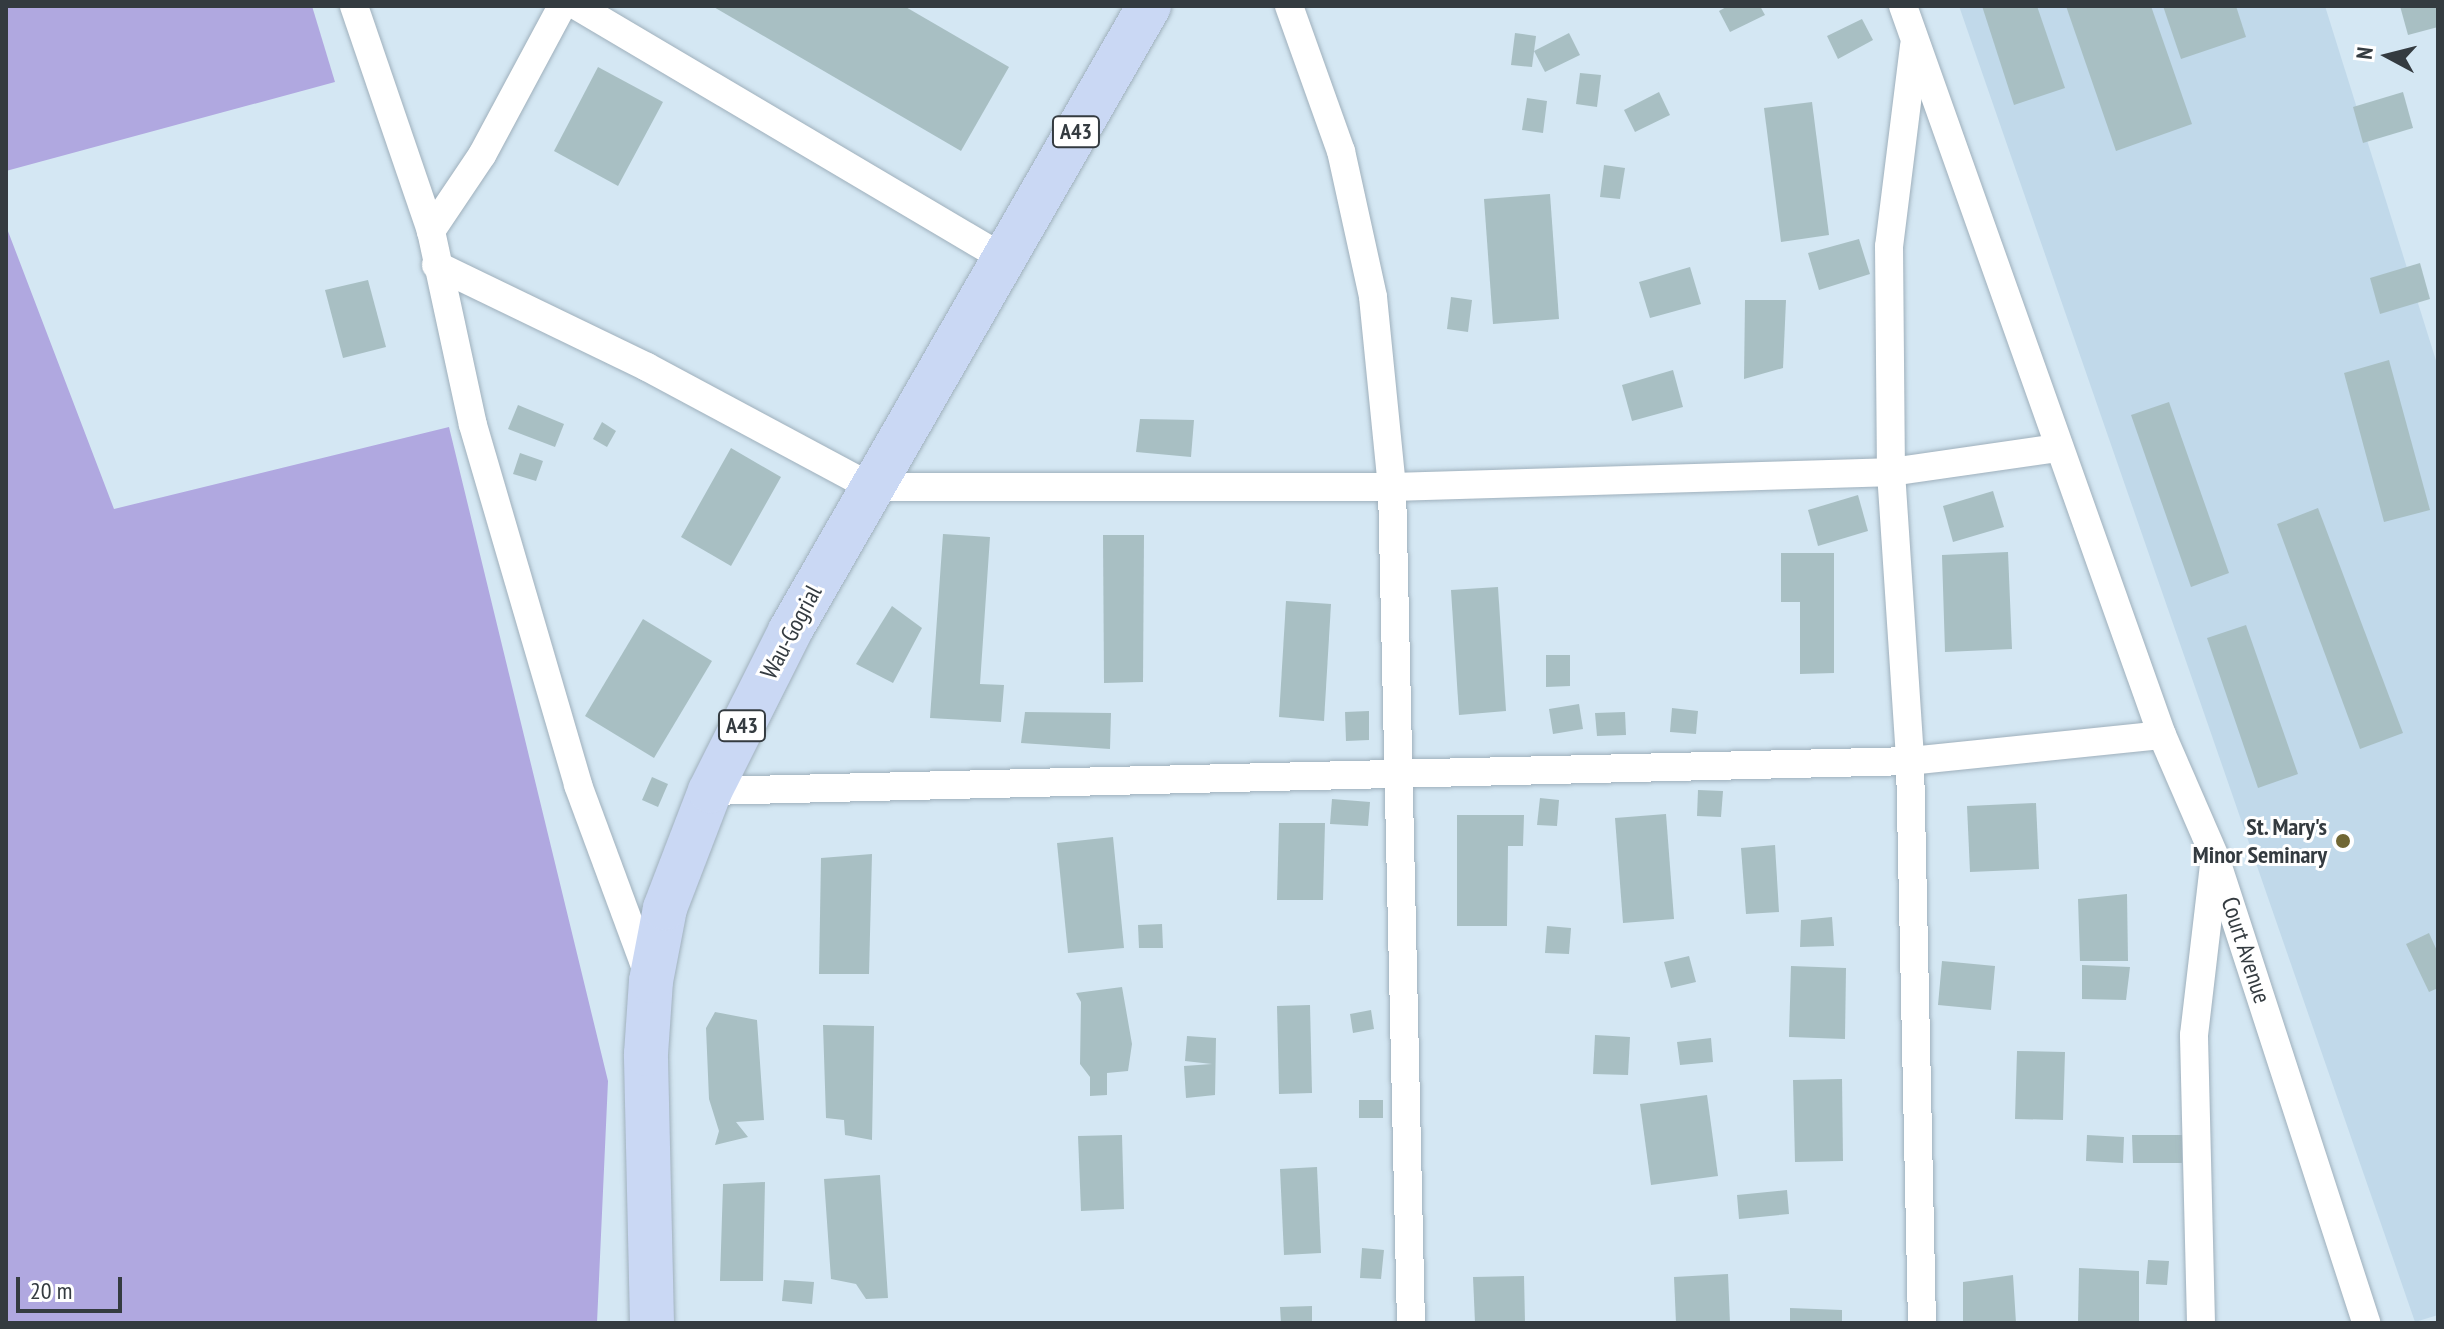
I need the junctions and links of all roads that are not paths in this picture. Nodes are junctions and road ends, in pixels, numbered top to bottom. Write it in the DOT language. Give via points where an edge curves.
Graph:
graph roads {
  1 [pos="354,6"];
  2 [pos="562,6"];
  3 [pos="577,6"];
  4 [pos="1149,6"];
  5 [pos="1289,6"];
  6 [pos="1903,6"];
  7 [pos="1915,38"];
  8 [pos="431,231"];
  9 [pos="1003,258"];
  10 [pos="436,265"];
  11 [pos="2058,448"];
  12 [pos="1891,472"];
  13 [pos="871,487"];
  14 [pos="1392,487"];
  15 [pos="2162,735"];
  16 [pos="1910,761"];
  17 [pos="1399,776"];
  18 [pos="710,791"];
  19 [pos="2215,857"];
  20 [pos="651,981"];
  21 [pos="652,1323"];
  22 [pos="1411,1323"];
  23 [pos="1922,1323"];
  24 [pos="2201,1323"];
  25 [pos="2366,1323"];
  1 -- 8 [label="street"];
  2 -- 8 [label="street" via="482,155"];
  3 -- 9 [label="street"];
  4 -- 9 [label="main road, Wau-Gogrial / A43"];
  5 -- 14 [label="street" via="1341,151 1373,297"];
  6 -- 7 [label="street, Court Avenue"];
  7 -- 11 [label="street, Court Avenue"];
  7 -- 12 [label="street" via="1889,246"];
  8 -- 10 [label="street"];
  9 -- 13 [label="main road, Wau-Gogrial / A43"];
  10 -- 13 [label="street" via="647,367"];
  10 -- 20 [label="street" via="473,425 578,785"];
  11 -- 12 [label="street"];
  11 -- 15 [label="street, Court Avenue"];
  12 -- 14 [label="street"];
  12 -- 16 [label="street"];
  13 -- 14 [label="street"];
  13 -- 18 [label="main road, Wau-Gogrial / A43" via="790,631"];
  14 -- 17 [label="street"];
  15 -- 16 [label="street"];
  15 -- 19 [label="street, Court Avenue"];
  16 -- 17 [label="street"];
  16 -- 23 [label="street"];
  17 -- 18 [label="street"];
  17 -- 22 [label="street"];
  18 -- 20 [label="main road, Wau-Gogrial / A43" via="665,908"];
  19 -- 24 [label="street" via="2194,1035"];
  19 -- 25 [label="street, Court Avenue"];
  20 -- 21 [label="main road, Wau-Gogrial / A43" via="646,1054"];
}
